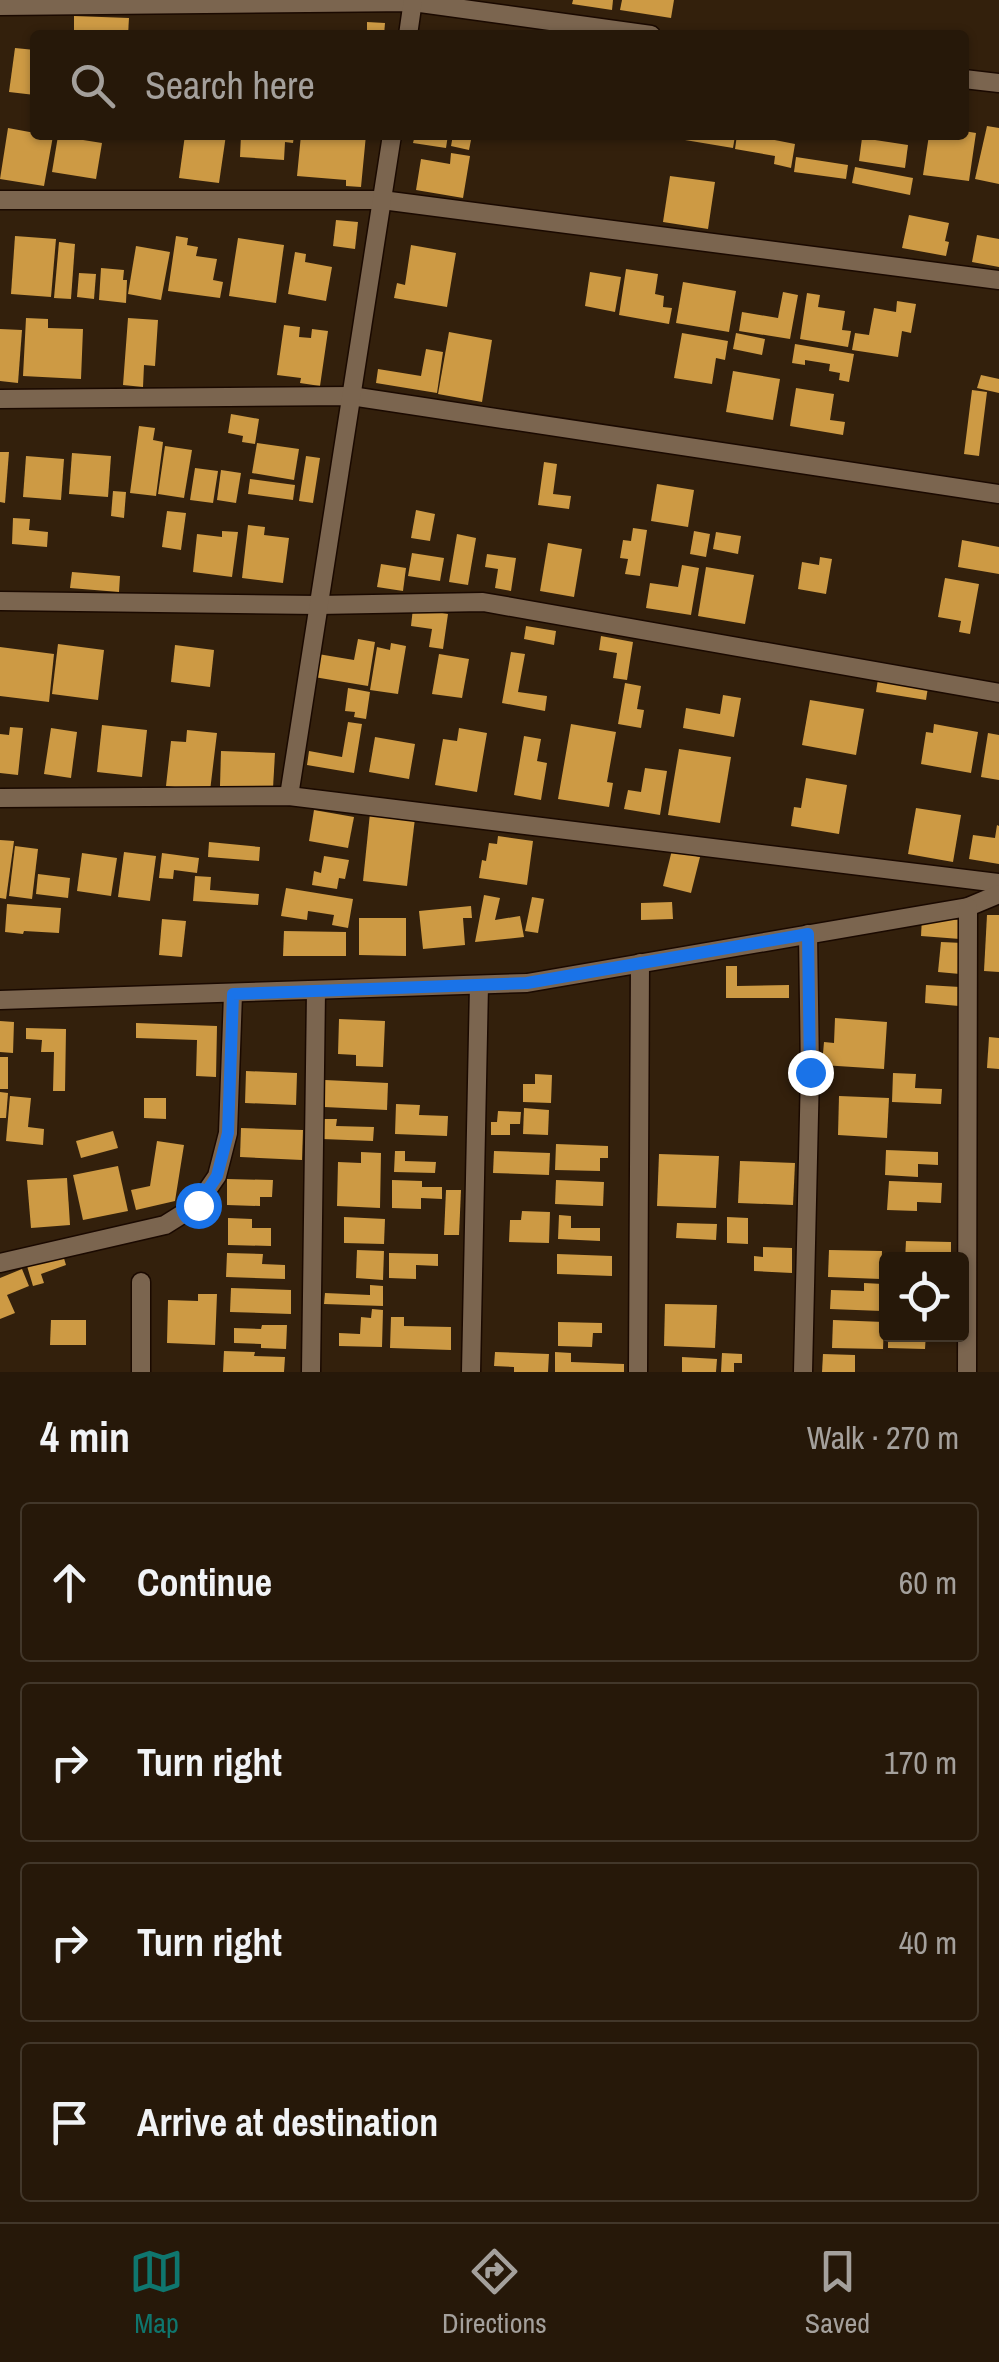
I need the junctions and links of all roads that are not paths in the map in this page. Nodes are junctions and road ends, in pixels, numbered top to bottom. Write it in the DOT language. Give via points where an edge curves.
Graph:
graph roads {
  1 [pos="413,1"];
  2 [pos="0,6"];
  3 [pos="409,30"];
  4 [pos="616,30"];
  5 [pos="969,79"];
  6 [pos="999,84"];
  7 [pos="391,140"];
  8 [pos="0,200"];
  9 [pos="382,200"];
  10 [pos="999,280"];
  11 [pos="351,396"];
  12 [pos="0,400"];
  13 [pos="999,494"];
  14 [pos="0,601"];
  15 [pos="318,604"];
  16 [pos="999,693"];
  17 [pos="289,796"];
  18 [pos="0,798"];
  19 [pos="999,883"];
  20 [pos="999,894"];
  21 [pos="968,907"];
  22 [pos="808,934"];
  23 [pos="640,964"];
  24 [pos="479,985"];
  25 [pos="316,991"];
  26 [pos="233,994"];
  27 [pos="0,1000"];
  28 [pos="0,1263"];
  29 [pos="141,1282"];
  30 [pos="141,1372"];
  31 [pos="310,1372"];
  32 [pos="471,1372"];
  33 [pos="638,1372"];
  34 [pos="803,1372"];
  35 [pos="967,1372"];
  1 -- 2 [label="street"];
  1 -- 3 [label="street"];
  1 -- 4 [label="street"];
  5 -- 6 [label="street"];
  7 -- 9 [label="street"];
  8 -- 9 [label="street"];
  9 -- 10 [label="street"];
  9 -- 11 [label="street"];
  11 -- 12 [label="street"];
  11 -- 13 [label="street"];
  11 -- 15 [label="street"];
  14 -- 15 [label="street"];
  15 -- 16 [label="street" via="483,602"];
  15 -- 17 [label="street"];
  17 -- 18 [label="street"];
  17 -- 19 [label="street"];
  20 -- 21 [label="street"];
  21 -- 22 [label="street"];
  21 -- 35 [label="street"];
  22 -- 23 [label="street"];
  22 -- 34 [label="street"];
  23 -- 24 [label="street"];
  23 -- 33 [label="street"];
  24 -- 25 [label="street"];
  24 -- 32 [label="street"];
  25 -- 26 [label="street"];
  25 -- 31 [label="street"];
  26 -- 27 [label="street"];
  26 -- 28 [label="street" via="228,1133 217,1176 198,1205 165,1224"];
  29 -- 30 [label="street"];
}
